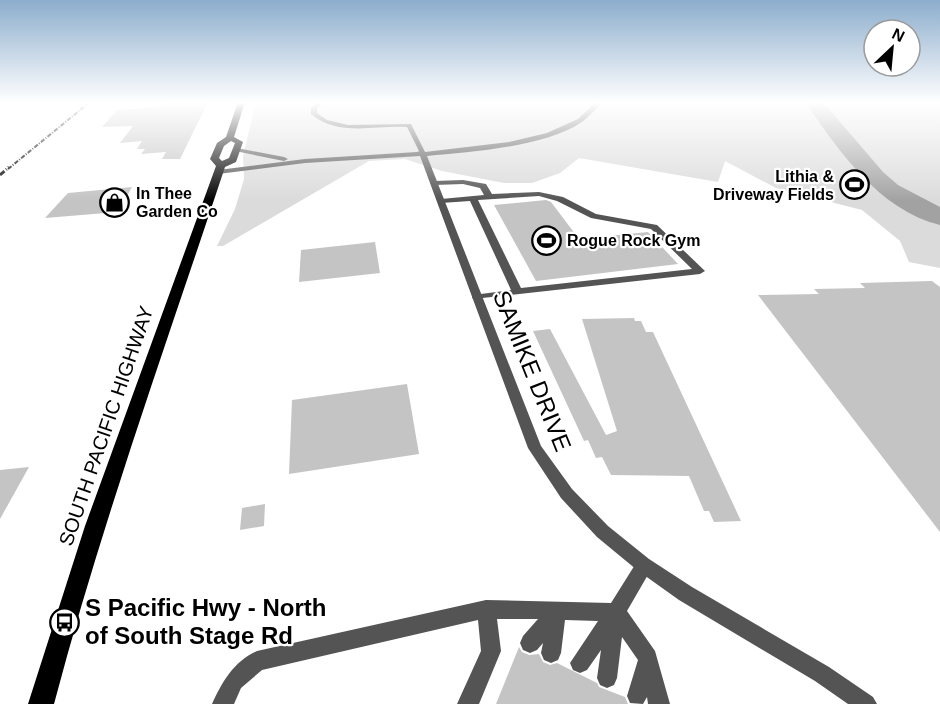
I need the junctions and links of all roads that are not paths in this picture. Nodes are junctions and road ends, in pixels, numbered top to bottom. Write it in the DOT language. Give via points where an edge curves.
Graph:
graph roads {
  1 [pos="231,135"];
  2 [pos="414,135"];
  3 [pos="547,135"];
  4 [pos="230,138"];
  5 [pos="237,150"];
  6 [pos="422,152"];
  7 [pos="303,161"];
  8 [pos="220,168"];
  9 [pos="434,183"];
  10 [pos="489,197"];
  11 [pos="474,198"];
  12 [pos="441,201"];
  13 [pos="516,292"];
  14 [pos="477,297"];
  15 [pos="644,566"];
  16 [pos="486,609"];
  17 [pos="557,612"];
  18 [pos="616,612"];
  19 [pos="530,643"];
  20 [pos="551,653"];
  21 [pos="648,658"];
  22 [pos="580,663"];
  23 [pos="608,678"];
  24 [pos="637,696"];
  25 [pos="41,704"];
  26 [pos="223,704"];
  27 [pos="468,704"];
  28 [pos="659,704"];
  29 [pos="866,704"];
  1 -- 4 [label="main road, SOUTH PACIFIC HIGHWAY"];
  2 -- 6 [label="street, SAMIKE DRIVE"];
  3 -- 6 [label="street" via="486,147"];
  4 -- 5 [label="main road" via="239,142"];
  4 -- 8 [label="main road, SOUTH PACIFIC HIGHWAY" via="220,145 214,159"];
  5 -- 7 [label="street"];
  5 -- 8 [label="main road, SOUTH PACIFIC HIGHWAY" via="233,160"];
  6 -- 7 [label="street"];
  6 -- 9 [label="street, SAMIKE DRIVE"];
  7 -- 8 [label="street"];
  8 -- 25 [label="main road, SOUTH PACIFIC HIGHWAY" via="95,526"];
  9 -- 10 [label="street" via="483,186"];
  9 -- 12 [label="street, SAMIKE DRIVE"];
  10 -- 11 [label="street"];
  10 -- 13 [label="street" via="539,194 560,199 594,216 654,227 700,271"];
  11 -- 12 [label="street"];
  11 -- 13 [label="street"];
  12 -- 14 [label="street, SAMIKE DRIVE"];
  13 -- 14 [label="street"];
  14 -- 15 [label="street, SAMIKE DRIVE" via="536,448 553,478 610,539"];
  15 -- 18 [label="street"];
  15 -- 29 [label="street, SAMIKE DRIVE"];
  16 -- 17 [label="street"];
  16 -- 26 [label="street" via="257,661 234,681"];
  16 -- 27 [label="street" via="491,651"];
  17 -- 18 [label="street"];
  17 -- 19 [label="street"];
  17 -- 20 [label="street"];
  18 -- 21 [label="street"];
  18 -- 22 [label="street"];
  18 -- 23 [label="street"];
  21 -- 24 [label="street"];
  21 -- 28 [label="street"];
}
